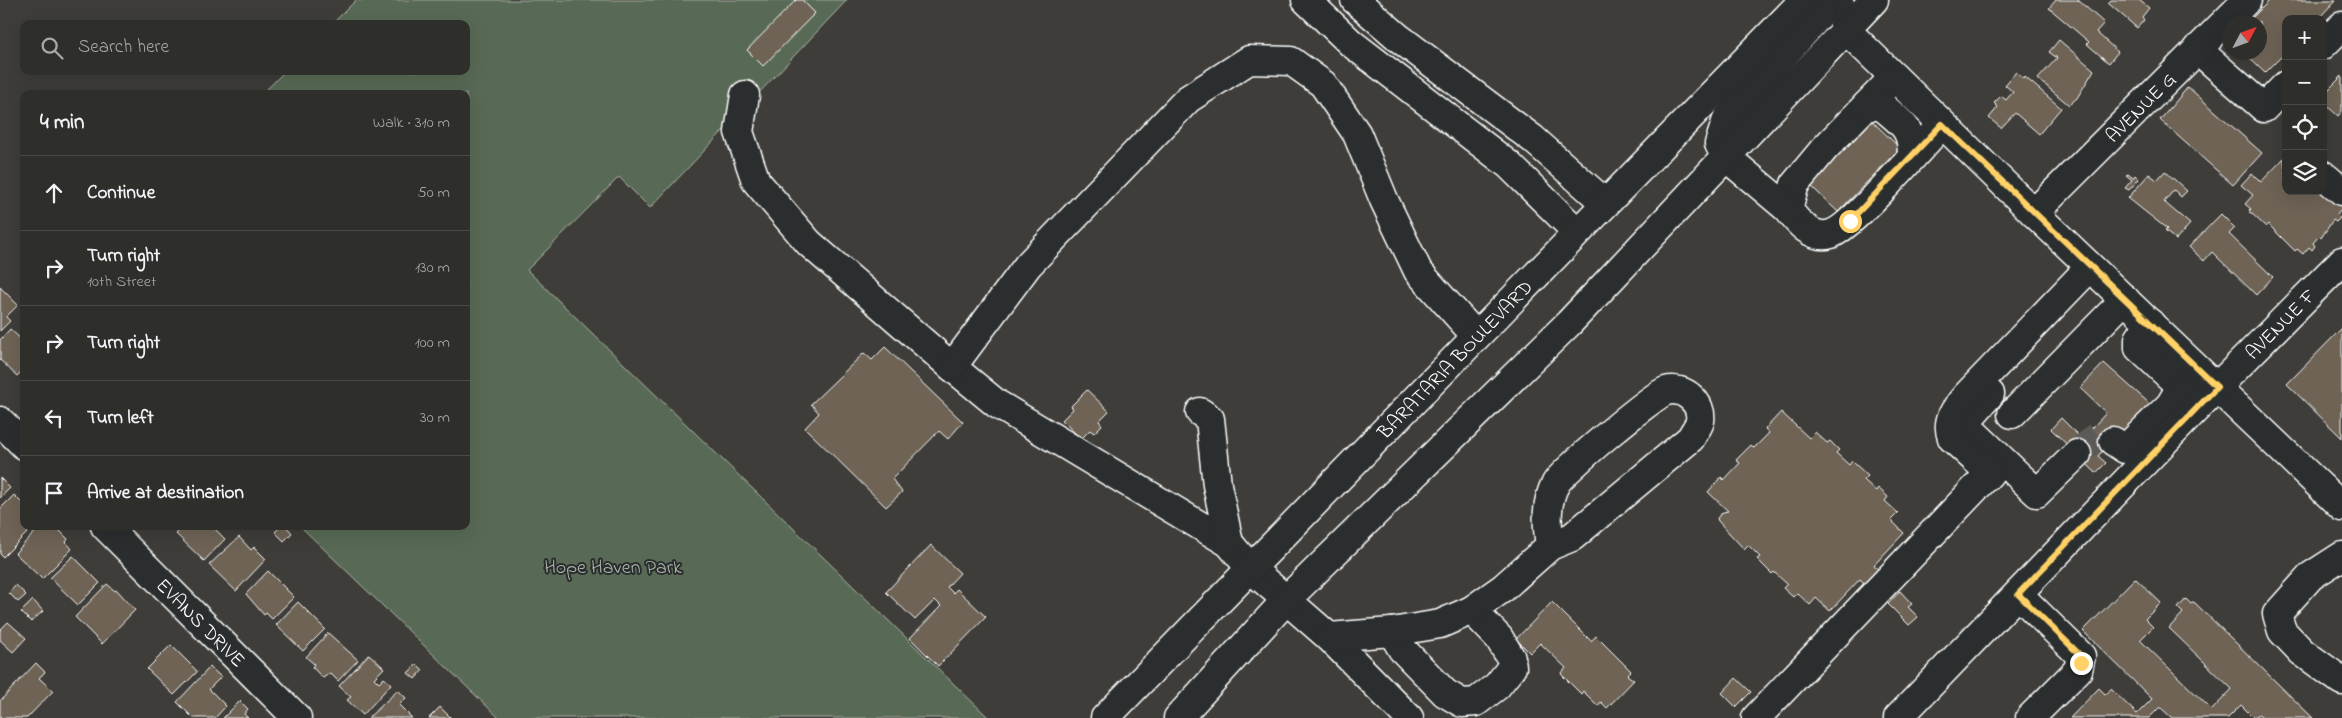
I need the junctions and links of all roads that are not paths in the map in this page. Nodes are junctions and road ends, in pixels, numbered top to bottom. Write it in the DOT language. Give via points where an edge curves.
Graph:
graph roads {
  1 [pos="1355,0"];
  2 [pos="1804,0"];
  3 [pos="1815,0"];
  4 [pos="1839,0"];
  5 [pos="1874,0"];
  6 [pos="2247,0"];
  7 [pos="1312,2"];
  8 [pos="2342,26"];
  9 [pos="1845,29"];
  10 [pos="2327,41"];
  11 [pos="2197,50"];
  12 [pos="1894,77"];
  13 [pos="2282,89"];
  14 [pos="745,95"];
  15 [pos="1866,106"];
  16 [pos="1942,124"];
  17 [pos="1912,156"];
  18 [pos="1726,157"];
  19 [pos="2327,178"];
  20 [pos="2342,191"];
  21 [pos="1605,203"];
  22 [pos="1788,209"];
  23 [pos="2034,213"];
  24 [pos="1577,232"];
  25 [pos="2342,261"];
  26 [pos="2090,267"];
  27 [pos="2125,299"];
  28 [pos="2046,311"];
  29 [pos="1476,336"];
  30 [pos="952,367"];
  31 [pos="2199,381"];
  32 [pos="1200,412"];
  33 [pos="2012,414"];
  34 [pos="0,421"];
  35 [pos="20,441"];
  36 [pos="2113,441"];
  37 [pos="2077,454"];
  38 [pos="1217,485"];
  39 [pos="2342,507"];
  40 [pos="1181,516"];
  41 [pos="109,530"];
  42 [pos="1229,543"];
  43 [pos="1550,546"];
  44 [pos="2342,556"];
  45 [pos="1250,568"];
  46 [pos="2018,594"];
  47 [pos="1287,600"];
  48 [pos="1472,610"];
  49 [pos="1392,632"];
  50 [pos="1329,637"];
  51 [pos="2342,681"];
  52 [pos="1909,714"];
  53 [pos="297,718"];
  54 [pos="1105,718"];
  55 [pos="1178,718"];
  56 [pos="1409,718"];
  57 [pos="1756,718"];
  58 [pos="2030,718"];
  1 -- 21 [label="main road" via="1399,38 1533,139"];
  2 -- 21 [label="main road, BARATARIA BOULEVARD"];
  3 -- 18 [label="main road" via="1820,10 1817,18 1727,119 1719,144"];
  4 -- 9 [label="main road"];
  5 -- 9 [label="main road"];
  6 -- 11 [label="main road, AVENUE G"];
  7 -- 24 [label="main road" via="1351,43 1510,165"];
  8 -- 10 [label="main road"];
  9 -- 12 [label="main road"];
  9 -- 18 [label="main road"];
  11 -- 13 [label="main road" via="2264,108"];
  11 -- 23 [label="main road, AVENUE G"];
  12 -- 15 [label="main road"];
  12 -- 16 [label="main road"];
  14 -- 30 [label="main road" via="739,132 756,181 809,243"];
  15 -- 17 [label="main road" via="1882,106 1904,126 1912,137"];
  15 -- 22 [label="main road" via="1795,184"];
  16 -- 17 [label="main road"];
  16 -- 23 [label="main road"];
  17 -- 22 [label="main road" via="1850,221 1832,234 1818,235 1805,228"];
  18 -- 22 [label="main road"];
  18 -- 47 [label="main road" via="1569,323"];
  19 -- 20 [label="main road"];
  21 -- 24 [label="main road, BARATARIA BOULEVARD"];
  23 -- 26 [label="main road"];
  24 -- 29 [label="main road, BARATARIA BOULEVARD"];
  25 -- 31 [label="main road, AVENUE F"];
  26 -- 27 [label="main road"];
  26 -- 28 [label="main road"];
  27 -- 31 [label="main road"];
  27 -- 33 [label="main road"];
  28 -- 37 [label="main road" via="2025,356 1969,418 1972,431 2037,493"];
  28 -- 57 [label="main road" via="1967,394 1950,421 1952,438 1990,473"];
  29 -- 30 [label="main road" via="1418,271 1357,134 1323,84 1291,61 1249,60 1188,99 1028,265"];
  29 -- 45 [label="main road, BARATARIA BOULEVARD"];
  30 -- 40 [label="main road" via="997,404"];
  31 -- 36 [label="main road" via="2125,450"];
  31 -- 39 [label="main road"];
  31 -- 46 [label="main road"];
  32 -- 38 [label="main road" via="1210,419"];
  34 -- 35 [label="main road"];
  38 -- 40 [label="main road"];
  38 -- 42 [label="main road"];
  40 -- 42 [label="main road"];
  41 -- 53 [label="main road, EVANS DRIVE"];
  42 -- 45 [label="main road"];
  43 -- 43 [label="main road" via="1572,537 1691,438 1700,421 1697,403 1690,395 1668,390 1656,396 1556,482 1548,503"];
  43 -- 48 [label="main road" via="1503,588"];
  44 -- 51 [label="main road" via="2311,576 2277,614 2282,631 2302,652"];
  45 -- 47 [label="main road"];
  45 -- 54 [label="main road, BARATARIA BOULEVARD"];
  46 -- 52 [label="main road"];
  46 -- 58 [label="main road" via="2081,656 2078,670"];
  47 -- 50 [label="main road"];
  47 -- 55 [label="main road"];
  48 -- 49 [label="main road" via="1440,624"];
  48 -- 49 [label="main road" via="1499,638 1511,658 1512,667 1497,686 1476,702 1462,704 1445,693 1402,649"];
  49 -- 50 [label="main road"];
  50 -- 56 [label="main road"];
}
